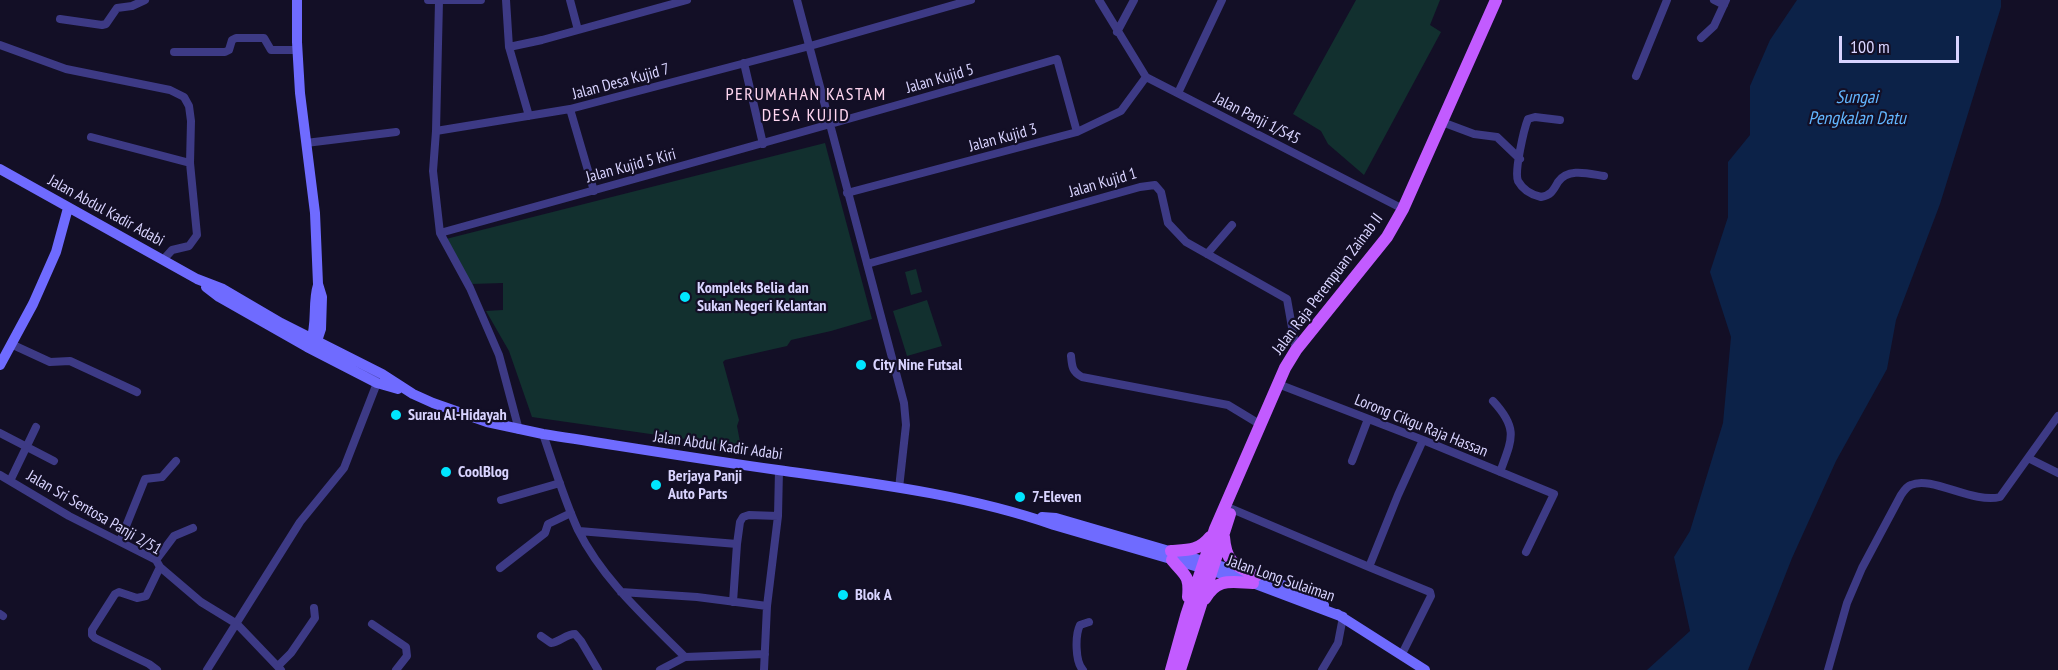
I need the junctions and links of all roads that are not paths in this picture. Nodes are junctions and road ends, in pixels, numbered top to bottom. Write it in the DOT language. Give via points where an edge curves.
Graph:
graph roads {
  1 [pos="145,0"];
  2 [pos="297,0"];
  3 [pos="428,0"];
  4 [pos="481,0"];
  5 [pos="506,0"];
  6 [pos="570,0"];
  7 [pos="687,0"];
  8 [pos="797,0"];
  9 [pos="971,0"];
  10 [pos="1099,0"];
  11 [pos="1134,0"];
  12 [pos="1222,0"];
  13 [pos="1496,0"];
  14 [pos="1667,0"];
  15 [pos="1714,0"];
  16 [pos="439,1"];
  17 [pos="1725,2"];
  18 [pos="60,19"];
  19 [pos="578,30"];
  20 [pos="1117,32"];
  21 [pos="1701,38"];
  22 [pos="0,45"];
  23 [pos="810,46"];
  24 [pos="509,47"];
  25 [pos="297,50"];
  26 [pos="174,52"];
  27 [pos="744,63"];
  28 [pos="1636,76"];
  29 [pos="1146,77"];
  30 [pos="1178,93"];
  31 [pos="570,109"];
  32 [pos="529,116"];
  33 [pos="1560,120"];
  34 [pos="1442,122"];
  35 [pos="830,123"];
  36 [pos="436,131"];
  37 [pos="396,132"];
  38 [pos="1077,132"];
  39 [pos="91,137"];
  40 [pos="306,143"];
  41 [pos="764,144"];
  42 [pos="1520,159"];
  43 [pos="190,163"];
  44 [pos="0,169"];
  45 [pos="1604,176"];
  46 [pos="594,191"];
  47 [pos="847,193"];
  48 [pos="68,208"];
  49 [pos="1403,209"];
  50 [pos="1232,225"];
  51 [pos="440,233"];
  52 [pos="1207,254"];
  53 [pos="163,260"];
  54 [pos="867,264"];
  55 [pos="11,344"];
  56 [pos="313,344"];
  57 [pos="1296,350"];
  58 [pos="1071,356"];
  59 [pos="0,363"];
  60 [pos="378,383"];
  61 [pos="1278,384"];
  62 [pos="137,392"];
  63 [pos="413,394"];
  64 [pos="1493,401"];
  65 [pos="2058,416"];
  66 [pos="1368,419"];
  67 [pos="1261,425"];
  68 [pos="36,428"];
  69 [pos="519,430"];
  70 [pos="0,433"];
  71 [pos="543,434"];
  72 [pos="1423,440"];
  73 [pos="27,446"];
  74 [pos="2028,458"];
  75 [pos="54,461"];
  76 [pos="177,461"];
  77 [pos="1352,461"];
  78 [pos="779,470"];
  79 [pos="1500,472"];
  80 [pos="2058,473"];
  81 [pos="0,476"];
  82 [pos="10,481"];
  83 [pos="560,483"];
  84 [pos="899,488"];
  85 [pos="501,500"];
  86 [pos="1232,508"];
  87 [pos="571,513"];
  88 [pos="778,516"];
  89 [pos="193,528"];
  90 [pos="1220,530"];
  91 [pos="579,531"];
  92 [pos="120,541"];
  93 [pos="737,544"];
  94 [pos="1526,552"];
  95 [pos="1172,555"];
  96 [pos="158,564"];
  97 [pos="1207,566"];
  98 [pos="1369,567"];
  99 [pos="500,568"];
  100 [pos="1254,580"];
  101 [pos="621,592"];
  102 [pos="733,602"];
  103 [pos="767,606"];
  104 [pos="314,608"];
  105 [pos="1191,616"];
  106 [pos="1343,617"];
  107 [pos="1089,622"];
  108 [pos="237,624"];
  109 [pos="372,624"];
  110 [pos="541,636"];
  111 [pos="765,654"];
  112 [pos="1402,654"];
  113 [pos="685,657"];
  114 [pos="279,668"];
  115 [pos="157,670"];
  116 [pos="207,670"];
  117 [pos="396,670"];
  118 [pos="598,670"];
  119 [pos="660,670"];
  120 [pos="764,670"];
  121 [pos="1083,670"];
  122 [pos="1171,670"];
  123 [pos="1180,670"];
  124 [pos="1322,670"];
  125 [pos="1425,670"];
  126 [pos="1828,670"];
  1 -- 18 [label="street" via="117,8 102,25"];
  2 -- 25 [label="main road"];
  3 -- 16 [label="street"];
  4 -- 16 [label="street"];
  5 -- 24 [label="street"];
  6 -- 19 [label="street"];
  7 -- 19 [label="street"];
  8 -- 23 [label="street"];
  9 -- 23 [label="street, Jalan Desa Kujid 7"];
  10 -- 20 [label="street"];
  11 -- 20 [label="street"];
  12 -- 30 [label="street"];
  13 -- 34 [label="main road, Jalan Raja Perempuan Zainab II"];
  14 -- 28 [label="street"];
  15 -- 17 [label="street"];
  16 -- 36 [label="street"];
  17 -- 21 [label="street" via="1714,26"];
  19 -- 24 [label="street"];
  20 -- 29 [label="street"];
  22 -- 43 [label="street" via="66,69 170,90 184,97 191,121"];
  23 -- 27 [label="street, Jalan Desa Kujid 7"];
  23 -- 35 [label="street"];
  24 -- 32 [label="street"];
  25 -- 26 [label="street" via="271,50 264,38 245,38 234,39 225,51"];
  25 -- 40 [label="main road"];
  27 -- 31 [label="street, Jalan Desa Kujid 7"];
  27 -- 41 [label="street"];
  29 -- 30 [label="street, Jalan Panji 1/S45"];
  29 -- 38 [label="street, Jalan Kujid 3" via="1121,111"];
  30 -- 49 [label="street, Jalan Panji 1/S45"];
  31 -- 32 [label="street, Jalan Desa Kujid 7"];
  31 -- 46 [label="street"];
  32 -- 36 [label="street, Jalan Desa Kujid 7"];
  33 -- 42 [label="street" via="1528,119"];
  34 -- 42 [label="street" via="1474,134 1497,137"];
  34 -- 49 [label="main road, Jalan Raja Perempuan Zainab II"];
  35 -- 38 [label="street, Jalan Kujid 5" via="1057,59"];
  35 -- 41 [label="street, Jalan Kujid 5 Kiri"];
  35 -- 47 [label="street"];
  36 -- 51 [label="street" via="433,171"];
  37 -- 40 [label="street"];
  38 -- 47 [label="street, Jalan Kujid 3"];
  39 -- 43 [label="street"];
  40 -- 56 [label="main road" via="322,297 321,329"];
  41 -- 46 [label="street, Jalan Kujid 5 Kiri"];
  42 -- 45 [label="street" via="1520,183 1527,192 1541,198 1552,193 1569,173"];
  43 -- 53 [label="street" via="197,235 189,246 172,250"];
  44 -- 48 [label="main road, Jalan Abdul Kadir Adabi"];
  46 -- 51 [label="street, Jalan Kujid 5 Kiri"];
  47 -- 54 [label="street"];
  48 -- 53 [label="main road, Jalan Abdul Kadir Adabi"];
  48 -- 55 [label="main road" via="56,252"];
  49 -- 57 [label="main road, Jalan Raja Perempuan Zainab II" via="1387,237"];
  50 -- 52 [label="street"];
  51 -- 69 [label="street" via="470,288 499,355"];
  52 -- 54 [label="street, Jalan Kujid 1" via="1186,242 1168,223 1160,189 1151,184"];
  52 -- 57 [label="street, Jalan Kujid 1" via="1287,299"];
  53 -- 56 [label="main road, Jalan Abdul Kadir Adabi" via="219,297"];
  54 -- 84 [label="street" via="906,414"];
  55 -- 59 [label="main road"];
  55 -- 62 [label="street" via="48,362 70,362"];
  56 -- 60 [label="main road, Jalan Abdul Kadir Adabi"];
  56 -- 63 [label="main road, Jalan Abdul Kadir Adabi" via="382,374"];
  57 -- 61 [label="main road, Jalan Raja Perempuan Zainab II"];
  58 -- 67 [label="street" via="1072,367 1082,377 1228,405"];
  60 -- 63 [label="main road, Jalan Abdul Kadir Adabi"];
  60 -- 108 [label="street" via="344,468 300,522"];
  61 -- 66 [label="street, Lorong Cikgu Raja Hassan"];
  61 -- 67 [label="main road, Jalan Raja Perempuan Zainab II"];
  63 -- 69 [label="main road, Jalan Abdul Kadir Adabi" via="461,414"];
  64 -- 79 [label="street" via="1511,428 1511,441"];
  65 -- 74 [label="street"];
  66 -- 72 [label="street, Lorong Cikgu Raja Hassan"];
  66 -- 77 [label="street"];
  67 -- 86 [label="main road"];
  67 -- 90 [label="main road"];
  68 -- 73 [label="street"];
  69 -- 71 [label="main road, Jalan Abdul Kadir Adabi"];
  70 -- 73 [label="street"];
  71 -- 78 [label="main road, Jalan Abdul Kadir Adabi"];
  71 -- 83 [label="street"];
  72 -- 79 [label="street, Lorong Cikgu Raja Hassan"];
  72 -- 98 [label="street"];
  73 -- 75 [label="street"];
  73 -- 82 [label="street"];
  74 -- 80 [label="street"];
  74 -- 126 [label="street" via="2000,497 1989,500 1924,482 1910,485 1858,576"];
  76 -- 92 [label="street" via="162,477 145,479"];
  78 -- 84 [label="main road, Jalan Abdul Kadir Adabi"];
  78 -- 88 [label="street"];
  79 -- 94 [label="street, Lorong Cikgu Raja Hassan" via="1554,494"];
  81 -- 82 [label="street, Jalan Sri Sentosa Panji 2/51"];
  82 -- 92 [label="street, Jalan Sri Sentosa Panji 2/51"];
  83 -- 85 [label="street"];
  83 -- 87 [label="street"];
  84 -- 95 [label="main road, Jalan Abdul Kadir Adabi" via="1023,514"];
  86 -- 90 [label="main road"];
  86 -- 98 [label="street"];
  87 -- 91 [label="street"];
  87 -- 99 [label="street" via="548,524 545,533"];
  88 -- 93 [label="street" via="743,517"];
  88 -- 103 [label="street"];
  89 -- 96 [label="street" via="174,536"];
  90 -- 95 [label="main road" via="1204,545"];
  90 -- 97 [label="main road"];
  90 -- 100 [label="main road" via="1227,557"];
  91 -- 93 [label="street"];
  91 -- 101 [label="street"];
  92 -- 96 [label="street, Jalan Sri Sentosa Panji 2/51"];
  93 -- 102 [label="street"];
  95 -- 97 [label="main road, Jalan Abdul Kadir Adabi"];
  95 -- 105 [label="main road" via="1186,575"];
  96 -- 108 [label="street, Jalan Sri Sentosa Panji 2/51" via="201,602"];
  96 -- 115 [label="street" via="146,596 115,594 92,630 95,638"];
  97 -- 100 [label="main road, Jalan Long Sulaiman"];
  97 -- 105 [label="main road"];
  98 -- 112 [label="street" via="1430,592"];
  100 -- 105 [label="main road" via="1218,584"];
  100 -- 106 [label="main road, Jalan Long Sulaiman"];
  101 -- 102 [label="street"];
  101 -- 113 [label="street"];
  102 -- 103 [label="street"];
  103 -- 111 [label="street"];
  104 -- 114 [label="street" via="315,618"];
  105 -- 122 [label="main road"];
  105 -- 123 [label="main road"];
  106 -- 112 [label="main road, Jalan Long Sulaiman"];
  106 -- 124 [label="street" via="1338,643"];
  107 -- 121 [label="street" via="1080,625 1078,631 1078,662"];
  108 -- 114 [label="street, Jalan Sri Sentosa Panji 2/51"];
  108 -- 116 [label="street"];
  109 -- 117 [label="street" via="406,647 407,656"];
  110 -- 118 [label="street" via="554,643 575,634"];
  111 -- 113 [label="street"];
  111 -- 120 [label="street"];
  112 -- 125 [label="main road, Jalan Long Sulaiman"];
  113 -- 119 [label="street"];
}
